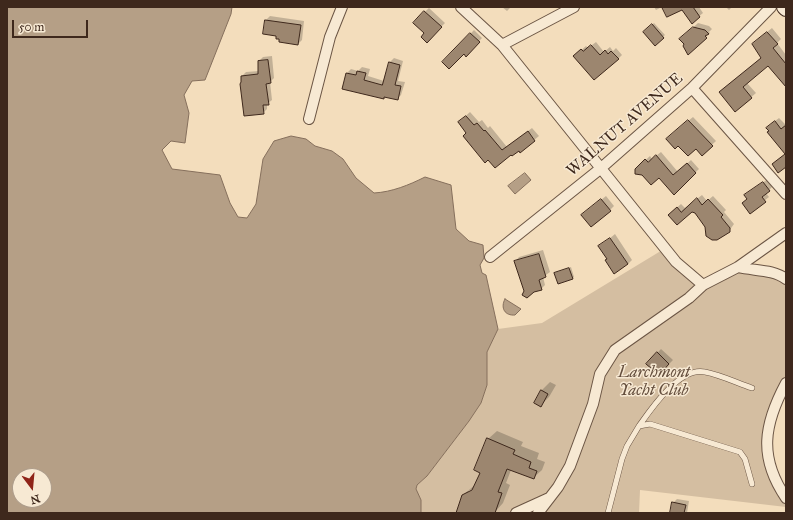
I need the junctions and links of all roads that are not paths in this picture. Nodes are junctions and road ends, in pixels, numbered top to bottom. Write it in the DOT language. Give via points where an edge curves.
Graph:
graph roads {
  1 [pos="342,7"];
  2 [pos="461,7"];
  3 [pos="574,7"];
  4 [pos="771,7"];
  5 [pos="502,45"];
  6 [pos="692,88"];
  7 [pos="309,119"];
  8 [pos="600,169"];
  9 [pos="786,194"];
  10 [pos="786,233"];
  11 [pos="490,257"];
  12 [pos="738,267"];
  13 [pos="786,279"];
  14 [pos="703,285"];
  15 [pos="786,383"];
  16 [pos="752,388"];
  17 [pos="639,426"];
  18 [pos="752,484"];
  19 [pos="551,497"];
  20 [pos="786,498"];
  21 [pos="516,513"];
  22 [pos="538,513"];
  23 [pos="608,513"];
  1 -- 7 [label="street" via="330,37"];
  2 -- 5 [label="street"];
  3 -- 5 [label="street"];
  4 -- 6 [label="street, WALNUT AVENUE"];
  5 -- 8 [label="street"];
  6 -- 8 [label="street, WALNUT AVENUE"];
  6 -- 9 [label="street"];
  8 -- 11 [label="street, WALNUT AVENUE"];
  8 -- 14 [label="street" via="676,262"];
  10 -- 12 [label="street"];
  12 -- 13 [label="street" via="751,271 771,272"];
  12 -- 14 [label="street"];
  14 -- 19 [label="street" via="689,298 616,350 600,374 577,451"];
  15 -- 20 [label="street" via="774,406 768,427 767,446 772,473"];
  16 -- 17 [label="lane" via="704,372 690,373 661,396"];
  17 -- 18 [label="lane" via="650,424 740,452 745,459"];
  17 -- 23 [label="lane" via="622,459"];
  19 -- 21 [label="street"];
  19 -- 22 [label="street"];
}
